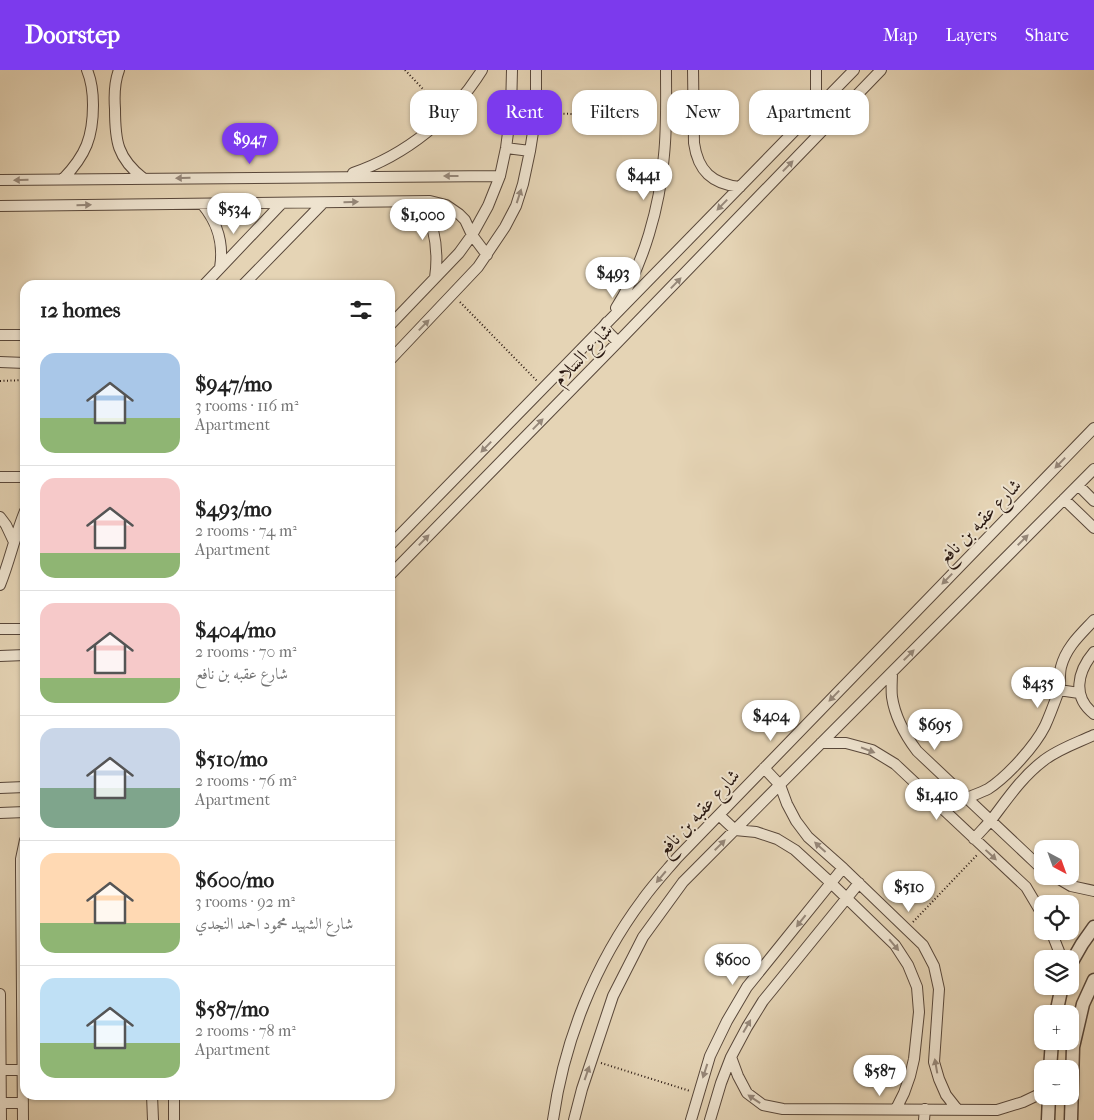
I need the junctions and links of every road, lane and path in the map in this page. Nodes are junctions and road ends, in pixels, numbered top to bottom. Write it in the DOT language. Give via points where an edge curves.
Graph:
graph roads {
  1 [pos="87,70"];
  2 [pos="119,70"];
  3 [pos="405,70"];
  4 [pos="482,70"];
  5 [pos="512,70"];
  6 [pos="536,70"];
  7 [pos="666,70"];
  8 [pos="693,70"];
  9 [pos="816,70"];
  10 [pos="854,70"];
  11 [pos="881,70"];
  12 [pos="424,90"];
  13 [pos="468,90"];
  14 [pos="536,90"];
  15 [pos="816,90"];
  16 [pos="835,90"];
  17 [pos="562,114"];
  18 [pos="666,118"];
  19 [pos="423,135"];
  20 [pos="533,135"];
  21 [pos="791,135"];
  22 [pos="506,148"];
  23 [pos="530,151"];
  24 [pos="344,176"];
  25 [pos="500,176"];
  26 [pos="63,179"];
  27 [pos="144,179"];
  28 [pos="0,180"];
  29 [pos="740,187"];
  30 [pos="423,202"];
  31 [pos="282,203"];
  32 [pos="323,203"];
  33 [pos="202,204"];
  34 [pos="0,206"];
  35 [pos="472,235"];
  36 [pos="487,256"];
  37 [pos="220,268"];
  38 [pos="436,278"];
  39 [pos="209,280"];
  40 [pos="248,280"];
  41 [pos="453,295"];
  42 [pos="395,321"];
  43 [pos="603,327"];
  44 [pos="20,335"];
  45 [pos="0,336"];
  46 [pos="618,342"];
  47 [pos="395,355"];
  48 [pos="0,362"];
  49 [pos="20,363"];
  50 [pos="20,380"];
  51 [pos="0,381"];
  52 [pos="544,388"];
  53 [pos="1094,428"];
  54 [pos="1094,469"];
  55 [pos="0,477"];
  56 [pos="20,477"];
  57 [pos="1078,485"];
  58 [pos="1064,499"];
  59 [pos="1094,501"];
  60 [pos="0,516"];
  61 [pos="20,525"];
  62 [pos="1094,528"];
  63 [pos="395,541"];
  64 [pos="14,542"];
  65 [pos="395,570"];
  66 [pos="0,584"];
  67 [pos="1094,620"];
  68 [pos="20,629"];
  69 [pos="0,630"];
  70 [pos="1094,652"];
  71 [pos="20,655"];
  72 [pos="0,656"];
  73 [pos="892,672"];
  74 [pos="1059,690"];
  75 [pos="1079,693"];
  76 [pos="1094,714"];
  77 [pos="1093,737"];
  78 [pos="821,744"];
  79 [pos="764,768"];
  80 [pos="780,785"];
  81 [pos="20,787"];
  82 [pos="0,788"];
  83 [pos="967,798"];
  84 [pos="20,812"];
  85 [pos="0,813"];
  86 [pos="719,815"];
  87 [pos="990,821"];
  88 [pos="735,830"];
  89 [pos="974,839"];
  90 [pos="984,848"];
  91 [pos="1034,862"];
  92 [pos="843,868"];
  93 [pos="831,883"];
  94 [pos="859,883"];
  95 [pos="1069,885"];
  96 [pos="1094,891"];
  97 [pos="846,897"];
  98 [pos="1034,900"];
  99 [pos="1094,927"];
  100 [pos="906,928"];
  101 [pos="1079,950"];
  102 [pos="1094,980"];
  103 [pos="0,994"];
  104 [pos="731,1057"];
  105 [pos="592,1060"];
  106 [pos="0,1070"];
  107 [pos="20,1070"];
  108 [pos="698,1094"];
  109 [pos="1034,1097"];
  110 [pos="152,1100"];
  111 [pos="174,1100"];
  112 [pos="0,1103"];
  113 [pos="23,1103"];
  114 [pos="1048,1105"];
  115 [pos="896,1109"];
  116 [pos="957,1109"];
  117 [pos="924,1115"];
  118 [pos="1,1120"];
  119 [pos="24,1120"];
  120 [pos="153,1120"];
  121 [pos="174,1120"];
  122 [pos="553,1120"];
  123 [pos="574,1120"];
  124 [pos="691,1120"];
  125 [pos="710,1120"];
  126 [pos="1048,1120"];
  127 [pos="1071,1120"];
  1 -- 26 [label="street" via="93,92 93,123 83,154"];
  2 -- 27 [label="street" via="114,96 117,143 130,167"];
  3 -- 12 [label="path"];
  4 -- 13 [label="street"];
  5 -- 22 [label="street"];
  6 -- 14 [label="street"];
  7 -- 18 [label="street"];
  8 -- 29 [label="street" via="695,153 711,178"];
  9 -- 15 [label="street"];
  10 -- 16 [label="street, شارع السلام"];
  46 -- 11 [label="street, شارع السلام, one-way"];
  17 -- 18 [label="path"];
  18 -- 43 [label="street" via="661,182 651,227 623,296"];
  19 -- 24 [label="street" via="382,162"];
  20 -- 23 [label="street"];
  21 -- 29 [label="street, شارع السلام"];
  22 -- 23 [label="street"];
  22 -- 25 [label="street"];
  36 -- 23 [label="street, one-way" via="516,206"];
  25 -- 24 [label="street, one-way"];
  24 -- 27 [label="street, one-way"];
  25 -- 35 [label="street"];
  26 -- 27 [label="street"];
  26 -- 28 [label="street, one-way"];
  29 -- 43 [label="street, شارع السلام, one-way"];
  32 -- 30 [label="street, one-way"];
  30 -- 35 [label="street" via="453,209 465,220"];
  30 -- 38 [label="street" via="436,239"];
  31 -- 32 [label="street"];
  31 -- 33 [label="street"];
  31 -- 37 [label="street"];
  32 -- 40 [label="street"];
  34 -- 33 [label="street, one-way"];
  33 -- 37 [label="street" via="214,220 220,238"];
  35 -- 36 [label="street"];
  35 -- 38 [label="street"];
  36 -- 41 [label="street"];
  37 -- 39 [label="street"];
  38 -- 42 [label="street"];
  47 -- 41 [label="street, one-way"];
  41 -- 52 [label="path"];
  43 -- 46 [label="street"];
  43 -- 52 [label="street, شارع السلام"];
  44 -- 45 [label="street"];
  65 -- 46 [label="street, شارع السلام, one-way"];
  48 -- 49 [label="street"];
  50 -- 51 [label="path"];
  52 -- 63 [label="street, شارع السلام, one-way"];
  53 -- 79 [label="street, شارع عقبه بن نافع, one-way"];
  54 -- 57 [label="street, شارع عقبه بن نافع"];
  55 -- 56 [label="street"];
  57 -- 58 [label="street, شارع عقبه بن نافع"];
  57 -- 59 [label="street"];
  58 -- 62 [label="street"];
  73 -- 58 [label="street, شارع عقبه بن نافع, one-way"];
  60 -- 64 [label="street"];
  61 -- 64 [label="street"];
  64 -- 66 [label="street"];
  67 -- 74 [label="street" via="1066,653 1060,668"];
  68 -- 69 [label="street"];
  70 -- 75 [label="street" via="1079,681"];
  71 -- 72 [label="street"];
  73 -- 78 [label="street, شارع عقبه بن نافع"];
  73 -- 83 [label="street" via="892,697 907,738"];
  74 -- 75 [label="street"];
  74 -- 83 [label="street" via="1044,727 1031,747 1007,774"];
  75 -- 76 [label="street" via="1084,705"];
  77 -- 87 [label="street" via="1059,751 1031,770"];
  78 -- 80 [label="street, شارع عقبه بن نافع"];
  78 -- 89 [label="street, one-way" via="846,743 872,750 895,764"];
  79 -- 80 [label="street"];
  79 -- 86 [label="street, شارع عقبه بن نافع"];
  80 -- 88 [label="street, شارع عقبه بن نافع"];
  92 -- 80 [label="street, one-way" via="808,837 796,821"];
  81 -- 82 [label="street"];
  83 -- 87 [label="street"];
  84 -- 85 [label="street"];
  86 -- 88 [label="street"];
  86 -- 122 [label="street, شارع عقبه بن نافع, one-way" via="643,899 613,944 589,992 570,1043"];
  87 -- 89 [label="street"];
  87 -- 91 [label="street"];
  88 -- 93 [label="street" via="777,839 795,850"];
  105 -- 88 [label="street, شارع عقبه بن نافع, one-way" via="613,996 644,937 683,882"];
  89 -- 90 [label="street"];
  90 -- 98 [label="street, one-way" via="1026,887"];
  90 -- 100 [label="path"];
  92 -- 93 [label="street"];
  92 -- 94 [label="street"];
  93 -- 97 [label="street"];
  93 -- 108 [label="street, one-way" via="748,987 710,1056"];
  94 -- 97 [label="street"];
  94 -- 100 [label="street"];
  95 -- 96 [label="street"];
  104 -- 97 [label="street, one-way" via="763,1001"];
  97 -- 115 [label="street, one-way" via="895,944 917,988 919,1012 914,1059"];
  99 -- 101 [label="street"];
  116 -- 100 [label="street, one-way" via="938,1080 934,1062 939,989 934,966 923,945"];
  102 -- 127 [label="street" via="1083,1004 1073,1047"];
  103 -- 106 [label="street"];
  115 -- 104 [label="street, one-way" via="783,1109 763,1104 747,1093"];
  104 -- 125 [label="street"];
  105 -- 108 [label="path"];
  123 -- 105 [label="street, شارع عقبه بن نافع, one-way"];
  106 -- 107 [label="street"];
  106 -- 112 [label="street"];
  108 -- 124 [label="street"];
  109 -- 116 [label="street" via="997,1110"];
  110 -- 120 [label="street"];
  111 -- 121 [label="street"];
  112 -- 113 [label="street"];
  112 -- 118 [label="street"];
  113 -- 119 [label="street"];
  114 -- 126 [label="street"];
  115 -- 117 [label="street"];
  116 -- 117 [label="street"];
}
